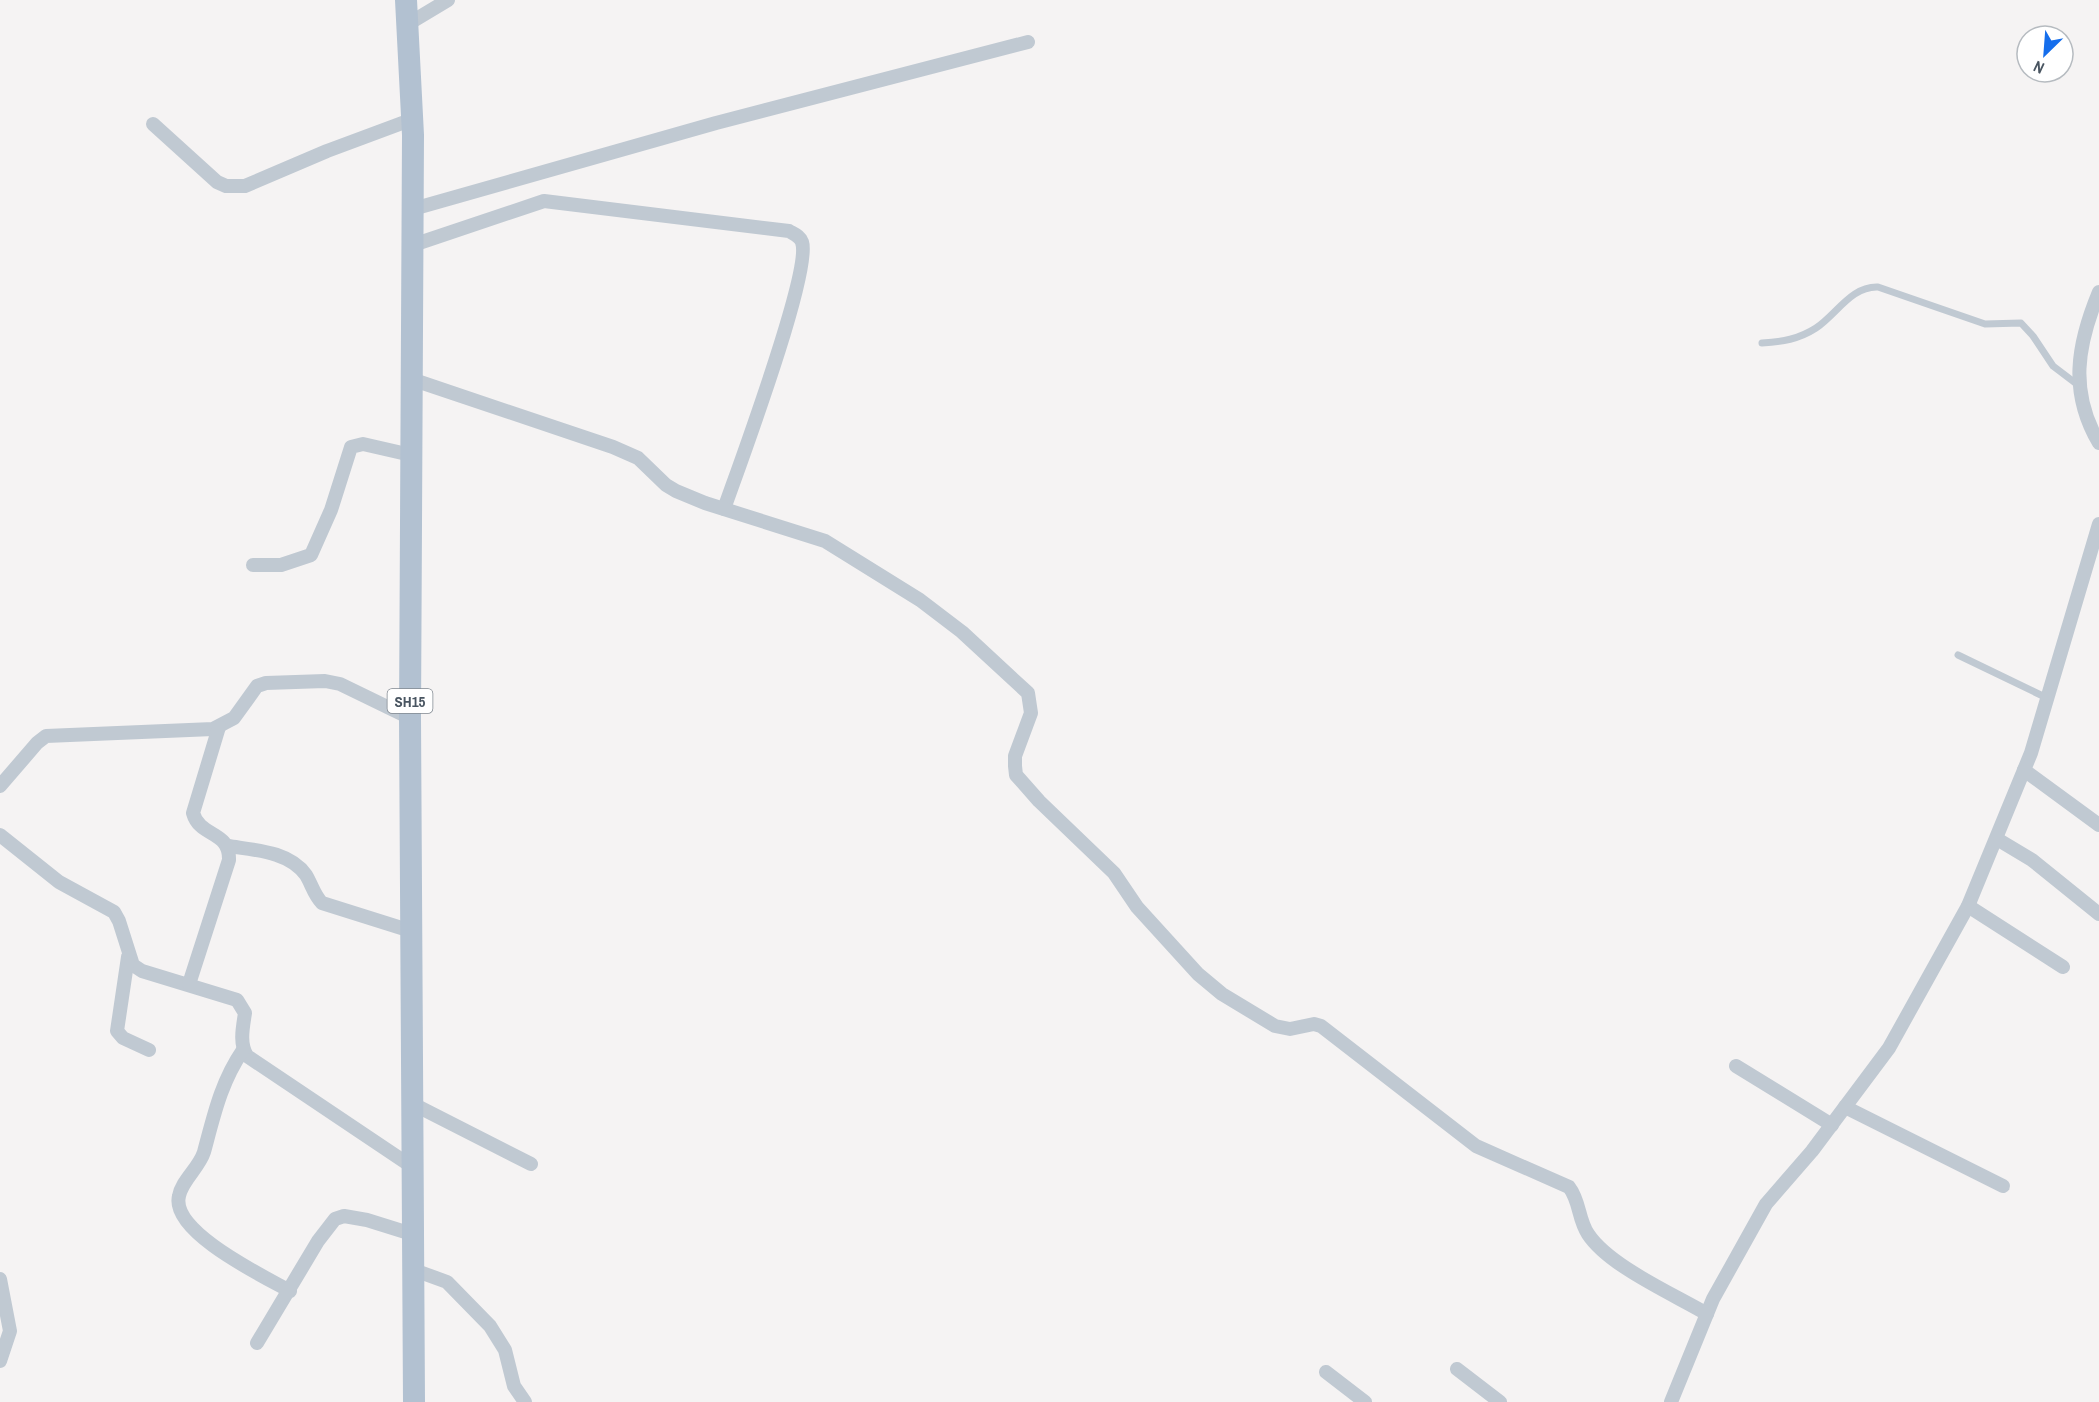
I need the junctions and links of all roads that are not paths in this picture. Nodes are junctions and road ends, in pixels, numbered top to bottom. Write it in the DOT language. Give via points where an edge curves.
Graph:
graph roads {
  1 [pos="406,0"];
  2 [pos="448,0"];
  3 [pos="408,24"];
  4 [pos="1028,42"];
  5 [pos="413,119"];
  6 [pos="153,124"];
  7 [pos="413,209"];
  8 [pos="413,245"];
  9 [pos="2099,292"];
  10 [pos="1762,344"];
  11 [pos="411,379"];
  12 [pos="2078,385"];
  13 [pos="2099,443"];
  14 [pos="411,455"];
  15 [pos="724,509"];
  16 [pos="2099,524"];
  17 [pos="253,565"];
  18 [pos="1958,655"];
  19 [pos="2047,698"];
  20 [pos="410,718"];
  21 [pos="219,727"];
  22 [pos="2024,770"];
  23 [pos="0,786"];
  24 [pos="2099,825"];
  25 [pos="0,835"];
  26 [pos="1997,839"];
  27 [pos="228,846"];
  28 [pos="1968,906"];
  29 [pos="2099,914"];
  30 [pos="411,931"];
  31 [pos="128,957"];
  32 [pos="2063,967"];
  33 [pos="189,984"];
  34 [pos="149,1050"];
  35 [pos="243,1050"];
  36 [pos="1736,1066"];
  37 [pos="413,1104"];
  38 [pos="1845,1107"];
  39 [pos="1832,1125"];
  40 [pos="531,1164"];
  41 [pos="414,1168"];
  42 [pos="2003,1186"];
  43 [pos="415,1235"];
  44 [pos="414,1270"];
  45 [pos="0,1279"];
  46 [pos="290,1291"];
  47 [pos="1707,1314"];
  48 [pos="257,1343"];
  49 [pos="0,1361"];
  50 [pos="1457,1369"];
  51 [pos="1326,1372"];
  52 [pos="414,1402"];
  53 [pos="525,1402"];
  54 [pos="1365,1402"];
  55 [pos="1500,1402"];
  56 [pos="1671,1402"];
  1 -- 3 [label="main road, SH15"];
  2 -- 3 [label="street"];
  3 -- 5 [label="main road, SH15"];
  4 -- 7 [label="street" via="716,123"];
  5 -- 6 [label="street" via="235,187 217,182"];
  5 -- 7 [label="main road, SH15"];
  7 -- 8 [label="main road, SH15"];
  8 -- 11 [label="main road, SH15"];
  8 -- 15 [label="street" via="544,201 789,231 799,236 802,265 768,383"];
  9 -- 12 [label="street" via="2085,329"];
  10 -- 12 [label="lane" via="1802,336 1830,318 1852,295 1864,288 1878,287 1984,324 2021,324 2053,366"];
  11 -- 14 [label="main road, SH15"];
  11 -- 15 [label="street" via="613,447 638,458 666,485"];
  12 -- 13 [label="street" via="2084,413"];
  14 -- 17 [label="street" via="363,444 351,447 331,510 311,555 281,565"];
  14 -- 20 [label="main road, SH15"];
  15 -- 47 [label="street" via="825,541 870,567 962,633 1028,693 1031,713 1015,756 1016,775 1114,873 1137,907 1198,974 1275,1026 1321,1026 1476,1146 1569,1187 1589,1235 1606,1254"];
  16 -- 19 [label="street"];
  18 -- 19 [label="lane"];
  19 -- 22 [label="street"];
  20 -- 21 [label="street" via="340,684 266,683 257,686 234,718"];
  20 -- 30 [label="main road, SH15"];
  21 -- 23 [label="street" via="46,736"];
  21 -- 27 [label="street" via="193,813 198,825"];
  22 -- 24 [label="street"];
  22 -- 26 [label="street"];
  25 -- 31 [label="street" via="59,882 114,912 120,921"];
  26 -- 28 [label="street"];
  26 -- 29 [label="street" via="2032,860"];
  27 -- 30 [label="street" via="286,859 307,876 322,903"];
  27 -- 33 [label="street" via="229,860"];
  28 -- 32 [label="street"];
  28 -- 38 [label="street" via="1889,1048"];
  30 -- 37 [label="main road, SH15"];
  31 -- 33 [label="street" via="142,971"];
  31 -- 34 [label="street" via="117,1031"];
  33 -- 35 [label="street" via="224,994 242,1006"];
  35 -- 41 [label="street"];
  35 -- 46 [label="street" via="227,1075 202,1159 178,1203 201,1237"];
  36 -- 39 [label="street"];
  37 -- 40 [label="street"];
  37 -- 41 [label="main road, SH15"];
  38 -- 39 [label="street"];
  38 -- 42 [label="street"];
  39 -- 47 [label="street" via="1766,1204"];
  41 -- 43 [label="main road, SH15"];
  43 -- 44 [label="main road, SH15"];
  43 -- 46 [label="street" via="367,1220 344,1216 335,1219"];
  44 -- 52 [label="main road, SH15"];
  44 -- 53 [label="street" via="447,1282 490,1326 505,1350 514,1386"];
  45 -- 49 [label="street" via="10,1331"];
  46 -- 48 [label="street"];
  47 -- 56 [label="street"];
  50 -- 55 [label="street"];
  51 -- 54 [label="street"];
}
